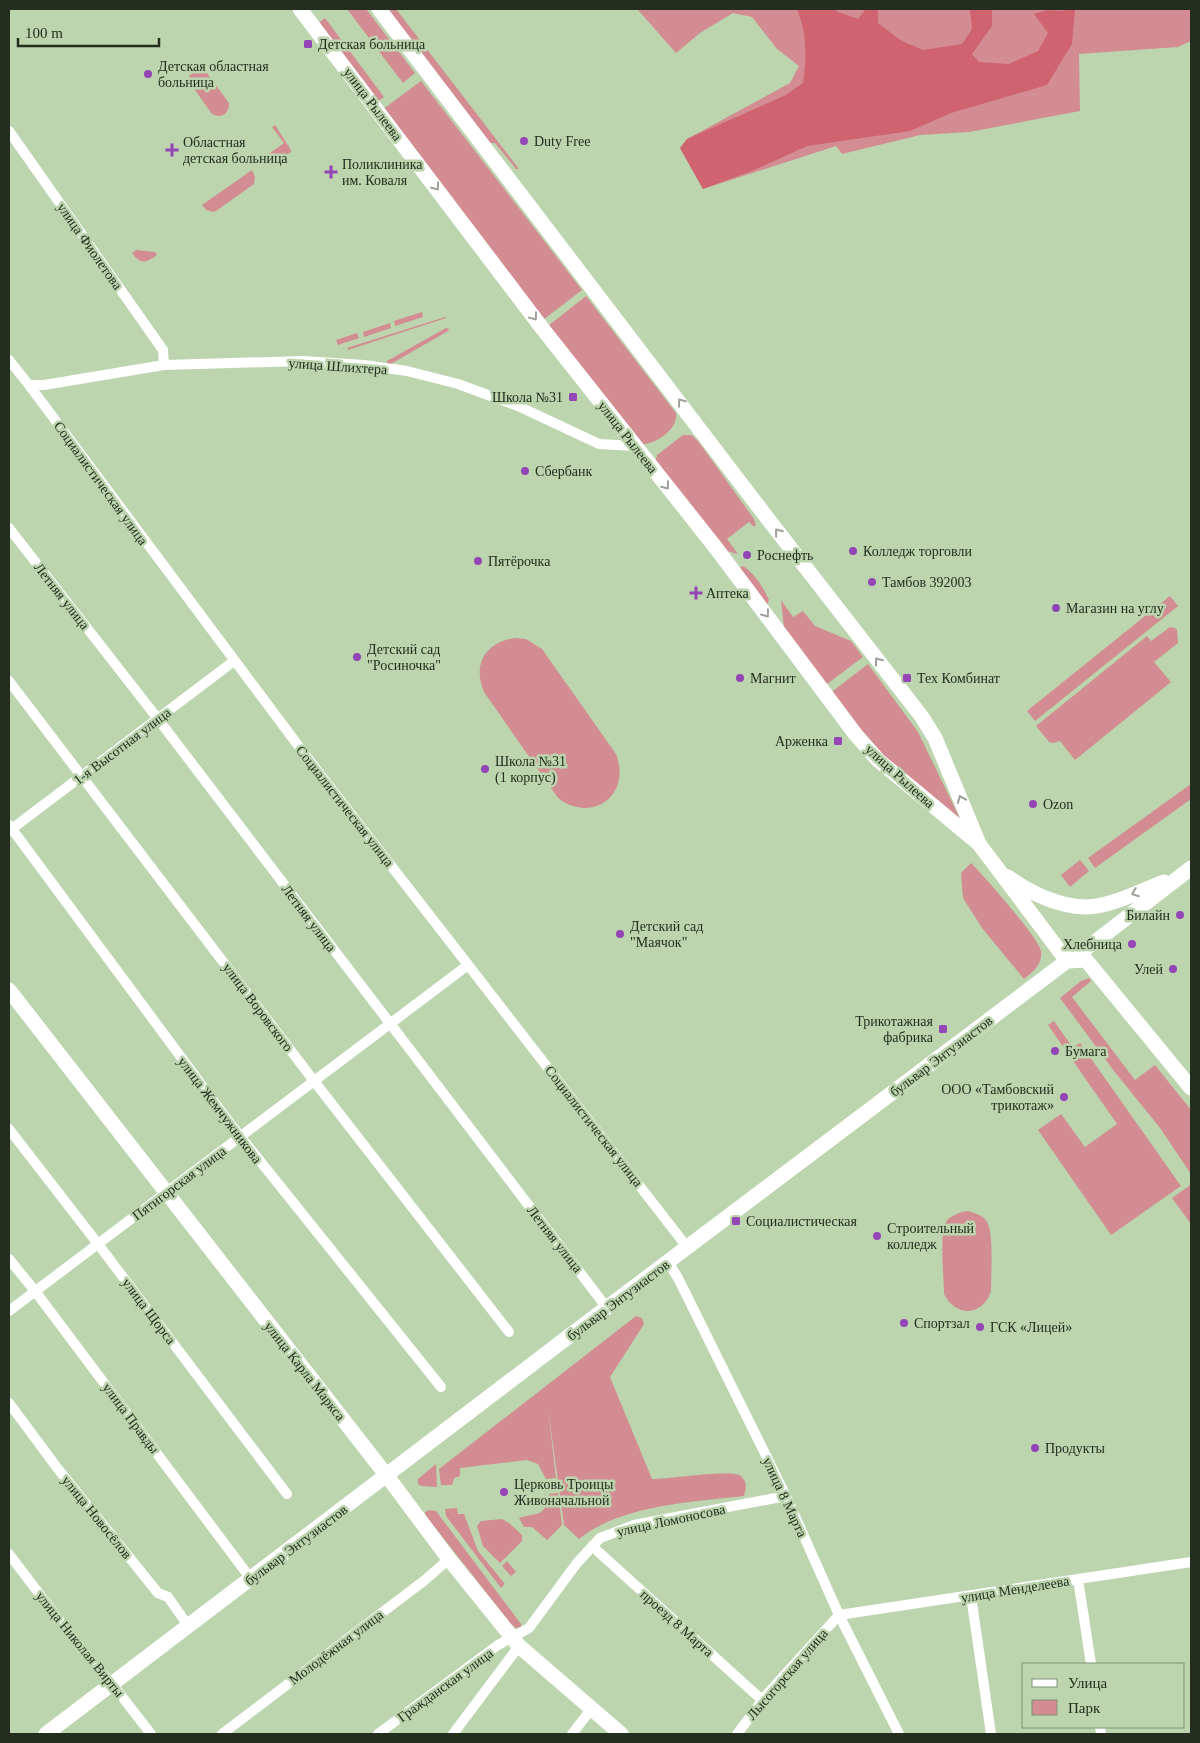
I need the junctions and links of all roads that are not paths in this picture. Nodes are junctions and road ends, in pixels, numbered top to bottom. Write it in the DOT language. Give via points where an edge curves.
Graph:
graph roads {
  1 [pos="300,9"];
  2 [pos="379,9"];
  3 [pos="9,131"];
  4 [pos="9,360"];
  5 [pos="164,365"];
  6 [pos="29,385"];
  7 [pos="635,446"];
  8 [pos="9,528"];
  9 [pos="234,661"];
  10 [pos="9,681"];
  11 [pos="158,719"];
  12 [pos="82,776"];
  13 [pos="10,828"];
  14 [pos="979,844"];
  15 [pos="997,869"];
  16 [pos="1186,872"];
  17 [pos="1067,961"];
  18 [pos="468,964"];
  19 [pos="9,990"];
  20 [pos="389,1024"];
  21 [pos="314,1081"];
  22 [pos="1191,1088"];
  23 [pos="9,1129"];
  24 [pos="240,1137"];
  25 [pos="167,1192"];
  26 [pos="98,1244"];
  27 [pos="687,1247"];
  28 [pos="9,1259"];
  29 [pos="668,1262"];
  30 [pos="35,1292"];
  31 [pos="607,1308"];
  32 [pos="9,1311"];
  33 [pos="509,1332"];
  34 [pos="441,1387"];
  35 [pos="9,1403"];
  36 [pos="387,1476"];
  37 [pos="287,1494"];
  38 [pos="786,1496"];
  39 [pos="592,1546"];
  40 [pos="9,1554"];
  41 [pos="449,1559"];
  42 [pos="1191,1562"];
  43 [pos="251,1579"];
  44 [pos="1078,1579"];
  45 [pos="971,1596"];
  46 [pos="838,1615"];
  47 [pos="189,1627"];
  48 [pos="516,1642"];
  49 [pos="1091,1663"];
  50 [pos="113,1684"];
  51 [pos="762,1700"];
  52 [pos="592,1708"];
  53 [pos="46,1734"];
  54 [pos="151,1734"];
  55 [pos="222,1734"];
  56 [pos="378,1734"];
  57 [pos="453,1734"];
  58 [pos="572,1734"];
  59 [pos="621,1734"];
  60 [pos="737,1734"];
  61 [pos="898,1734"];
  62 [pos="991,1734"];
  1 -- 7 [label="main road, улица Рылеева, one-way"];
  14 -- 2 [label="main road, улица Рылеева, one-way" via="935,738 922,717"];
  3 -- 5 [label="street, улица Фиолетова" via="163,350"];
  4 -- 6 [label="street, Социалистическая улица"];
  5 -- 6 [label="street, улица Шлихтера" via="53,384"];
  5 -- 7 [label="street, улица Шлихтера" via="304,361 407,371 458,384 518,406 599,444"];
  6 -- 9 [label="street, Социалистическая улица"];
  7 -- 14 [label="main road, улица Рылеева, one-way" via="856,736 878,760"];
  8 -- 11 [label="street, Летняя улица"];
  9 -- 11 [label="street, 1-я Высотная улица"];
  9 -- 18 [label="street, Социалистическая улица"];
  10 -- 12 [label="street, улица Воровского"];
  11 -- 12 [label="street, 1-я Высотная улица"];
  11 -- 20 [label="street, Летняя улица"];
  12 -- 13 [label="street, 1-я Высотная улица"];
  12 -- 21 [label="street, улица Воровского"];
  13 -- 24 [label="street, улица Жемчужникова"];
  14 -- 15 [label="main road, улица Рылеева"];
  16 -- 15 [label="main road, one-way" via="1125,897 1086,907 1042,896 1022,887"];
  15 -- 17 [label="main road, улица Рылеева"];
  16 -- 17 [label="main road, бульвар Энтузиастов"];
  17 -- 22 [label="main road" via="1086,960"];
  17 -- 27 [label="main road, бульвар Энтузиастов"];
  18 -- 20 [label="street, Пятигорская улица"];
  18 -- 27 [label="street, Социалистическая улица"];
  19 -- 25 [label="main road, улица Карла Маркса"];
  20 -- 21 [label="street, Пятигорская улица"];
  20 -- 31 [label="street, Летняя улица"];
  21 -- 24 [label="street, Пятигорская улица"];
  21 -- 33 [label="street, улица Воровского"];
  23 -- 26 [label="street, улица Щорса"];
  24 -- 25 [label="street, Пятигорская улица"];
  24 -- 34 [label="street, улица Жемчужникова"];
  25 -- 26 [label="street, Пятигорская улица"];
  25 -- 36 [label="main road, улица Карла Маркса"];
  26 -- 30 [label="street, Пятигорская улица"];
  26 -- 37 [label="street, улица Щорса"];
  27 -- 29 [label="main road, бульвар Энтузиастов"];
  28 -- 30 [label="street, улица Правды"];
  29 -- 31 [label="main road, бульвар Энтузиастов"];
  29 -- 38 [label="street, улица 8 Марта"];
  30 -- 32 [label="street, Пятигорская улица"];
  30 -- 43 [label="street, улица Правды"];
  31 -- 36 [label="main road, бульвар Энтузиастов"];
  35 -- 47 [label="street, улица Новосёлов" via="58,1469 158,1593 168,1597"];
  36 -- 41 [label="main road, улица Карла Маркса"];
  36 -- 43 [label="main road, бульвар Энтузиастов"];
  38 -- 39 [label="street, улица Ломоносова" via="634,1525 600,1538"];
  38 -- 46 [label="street, улица 8 Марта"];
  39 -- 48 [label="street, улица Ломоносова"];
  39 -- 51 [label="street, проезд 8 Марта"];
  40 -- 50 [label="street, улица Николая Вирты" via="82,1650"];
  41 -- 48 [label="main road, улица Карла Маркса"];
  41 -- 55 [label="street, Молодёжная улица" via="426,1580"];
  42 -- 44 [label="street, улица Менделеева"];
  43 -- 47 [label="main road, бульвар Энтузиастов"];
  44 -- 45 [label="street, улица Менделеева"];
  44 -- 49 [label="street"];
  45 -- 46 [label="street, улица Менделеева"];
  45 -- 62 [label="street"];
  46 -- 51 [label="street, Лысогорская улица"];
  46 -- 61 [label="street, улица 8 Марта"];
  47 -- 50 [label="main road, бульвар Энтузиастов"];
  48 -- 52 [label="main road, улица Карла Маркса"];
  48 -- 56 [label="street, Гражданская улица" via="498,1645"];
  48 -- 57 [label="street"];
  50 -- 53 [label="main road, бульвар Энтузиастов"];
  50 -- 54 [label="street, улица Николая Вирты"];
  51 -- 60 [label="street, Лысогорская улица"];
  52 -- 58 [label="street"];
  52 -- 59 [label="main road, улица Карла Маркса"];
}
